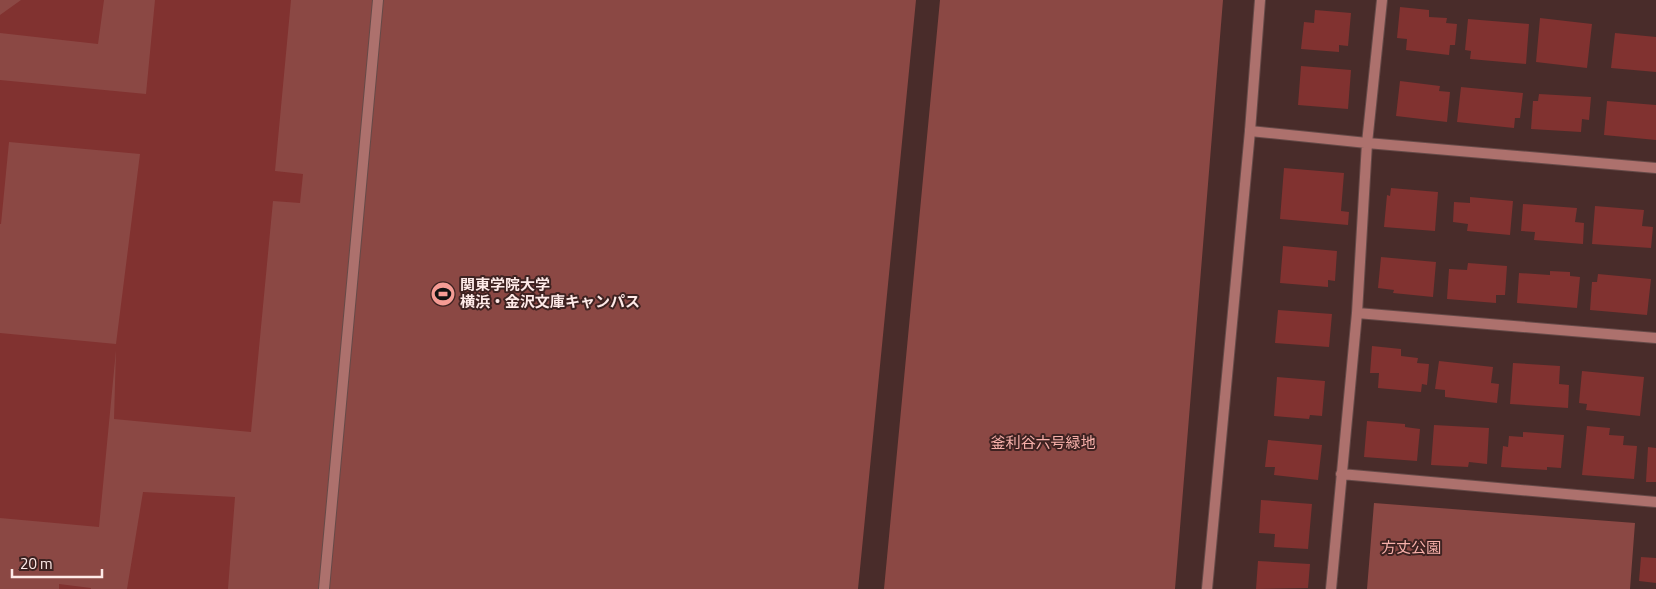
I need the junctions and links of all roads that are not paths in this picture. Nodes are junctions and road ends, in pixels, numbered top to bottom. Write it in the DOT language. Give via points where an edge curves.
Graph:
graph roads {
  1 [pos="378,0"];
  2 [pos="1260,0"];
  3 [pos="1382,0"];
  4 [pos="1250,132"];
  5 [pos="1367,143"];
  6 [pos="1656,168"];
  7 [pos="1357,313"];
  8 [pos="1656,338"];
  9 [pos="1341,474"];
  10 [pos="1656,502"];
  11 [pos="324,589"];
  12 [pos="1207,589"];
  13 [pos="1331,589"];
  1 -- 11 [label="street"];
  2 -- 4 [label="street"];
  3 -- 5 [label="street"];
  4 -- 5 [label="street"];
  4 -- 12 [label="street"];
  5 -- 6 [label="street"];
  5 -- 7 [label="street"];
  7 -- 8 [label="street"];
  7 -- 9 [label="street"];
  9 -- 10 [label="street"];
  9 -- 13 [label="street"];
}
